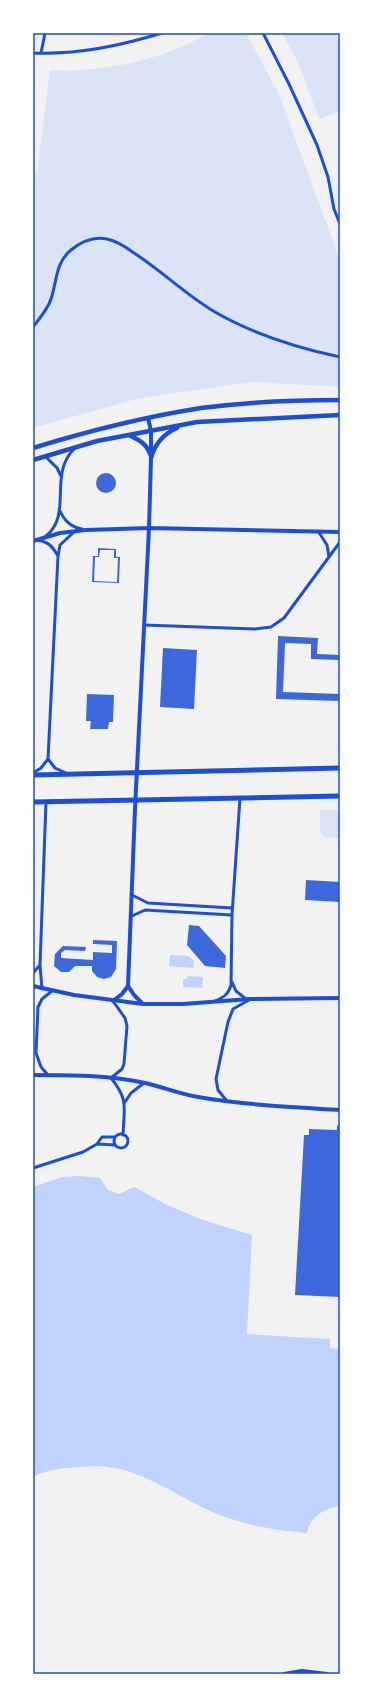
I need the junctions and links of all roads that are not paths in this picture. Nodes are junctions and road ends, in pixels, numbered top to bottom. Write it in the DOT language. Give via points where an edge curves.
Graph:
graph roads {
  1 [pos="45,33"];
  2 [pos="162,33"];
  3 [pos="263,33"];
  4 [pos="33,53"];
  5 [pos="41,53"];
  6 [pos="340,224"];
  7 [pos="33,327"];
  8 [pos="340,357"];
  9 [pos="340,400"];
  10 [pos="340,415"];
  11 [pos="148,418"];
  12 [pos="197,422"];
  13 [pos="150,431"];
  14 [pos="128,435"];
  15 [pos="33,448"];
  16 [pos="74,449"];
  17 [pos="46,456"];
  18 [pos="151,456"];
  19 [pos="33,460"];
  20 [pos="60,476"];
  21 [pos="59,509"];
  22 [pos="149,528"];
  23 [pos="86,530"];
  24 [pos="76,531"];
  25 [pos="318,531"];
  26 [pos="340,532"];
  27 [pos="43,538"];
  28 [pos="35,540"];
  29 [pos="340,542"];
  30 [pos="58,556"];
  31 [pos="330,557"];
  32 [pos="144,625"];
  33 [pos="48,758"];
  34 [pos="340,768"];
  35 [pos="136,771"];
  36 [pos="33,774"];
  37 [pos="67,774"];
  38 [pos="340,796"];
  39 [pos="240,798"];
  40 [pos="135,799"];
  41 [pos="33,802"];
  42 [pos="46,802"];
  43 [pos="132,895"];
  44 [pos="232,908"];
  45 [pos="232,915"];
  46 [pos="132,916"];
  47 [pos="40,965"];
  48 [pos="33,973"];
  49 [pos="231,978"];
  50 [pos="33,986"];
  51 [pos="128,986"];
  52 [pos="42,989"];
  53 [pos="52,991"];
  54 [pos="340,998"];
  55 [pos="248,999"];
  56 [pos="113,1000"];
  57 [pos="213,1001"];
  58 [pos="143,1004"];
  59 [pos="48,1075"];
  60 [pos="33,1076"];
  61 [pos="111,1078"];
  62 [pos="144,1083"];
  63 [pos="226,1100"];
  64 [pos="125,1102"];
  65 [pos="340,1110"];
  66 [pos="123,1135"];
  67 [pos="115,1137"];
  68 [pos="96,1144"];
  69 [pos="115,1145"];
  70 [pos="33,1168"];
  71 [pos="284,1674"];
  72 [pos="327,1674"];
  1 -- 5 [label="street"];
  2 -- 5 [label="street" via="94,50"];
  3 -- 6 [label="street" via="317,145"];
  4 -- 5 [label="street"];
  7 -- 8 [label="street" via="51,300 58,270 66,256 81,242 97,237 123,245 221,315 283,341"];
  9 -- 11 [label="main road" via="202,408"];
  10 -- 12 [label="main road"];
  11 -- 13 [label="street"];
  11 -- 15 [label="main road"];
  12 -- 13 [label="main road"];
  12 -- 18 [label="main road" via="175,428 162,436"];
  13 -- 14 [label="main road"];
  13 -- 18 [label="street"];
  14 -- 16 [label="main road"];
  14 -- 18 [label="main road" via="142,441"];
  16 -- 17 [label="main road"];
  16 -- 20 [label="street" via="66,458"];
  17 -- 19 [label="main road"];
  17 -- 20 [label="street" via="57,468"];
  18 -- 22 [label="street"];
  20 -- 21 [label="street"];
  21 -- 23 [label="street" via="63,519 74,528"];
  21 -- 27 [label="street" via="58,521 53,530"];
  22 -- 23 [label="street"];
  22 -- 25 [label="street"];
  22 -- 32 [label="street"];
  23 -- 24 [label="street"];
  24 -- 27 [label="street"];
  24 -- 30 [label="street" via="60,545"];
  25 -- 26 [label="street"];
  25 -- 31 [label="street"];
  27 -- 28 [label="street"];
  28 -- 30 [label="street" via="46,541"];
  29 -- 31 [label="street"];
  30 -- 33 [label="street"];
  31 -- 32 [label="street" via="284,618 271,627 255,629"];
  32 -- 35 [label="street"];
  33 -- 36 [label="street"];
  33 -- 37 [label="street" via="55,768"];
  34 -- 35 [label="main road"];
  35 -- 37 [label="main road"];
  35 -- 40 [label="street"];
  36 -- 37 [label="main road"];
  38 -- 39 [label="main road"];
  39 -- 40 [label="main road"];
  39 -- 44 [label="street"];
  40 -- 42 [label="main road"];
  40 -- 43 [label="street"];
  41 -- 42 [label="main road"];
  42 -- 47 [label="street"];
  43 -- 44 [label="street" via="148,903"];
  43 -- 46 [label="street"];
  44 -- 45 [label="street"];
  45 -- 46 [label="street" via="145,910"];
  45 -- 49 [label="street"];
  46 -- 51 [label="street"];
  47 -- 48 [label="street"];
  47 -- 52 [label="street"];
  49 -- 55 [label="street" via="236,991"];
  49 -- 57 [label="street" via="228,994"];
  50 -- 52 [label="street"];
  51 -- 56 [label="street"];
  51 -- 58 [label="street"];
  52 -- 53 [label="street"];
  53 -- 56 [label="street"];
  53 -- 59 [label="street" via="42,999 38,1007 36,1052 41,1066"];
  54 -- 55 [label="street"];
  55 -- 57 [label="street"];
  55 -- 63 [label="street" via="233,1009 228,1022 216,1079 218,1090"];
  56 -- 58 [label="street"];
  56 -- 61 [label="street" via="125,1018 127,1026 124,1064"];
  57 -- 58 [label="street"];
  59 -- 60 [label="street"];
  59 -- 61 [label="street"];
  61 -- 62 [label="street"];
  61 -- 64 [label="street" via="122,1092"];
  62 -- 63 [label="street" via="187,1095"];
  62 -- 64 [label="street" via="131,1093"];
  63 -- 65 [label="street"];
  64 -- 66 [label="street"];
  66 -- 67 [label="street"];
  66 -- 69 [label="street" via="127,1139 125,1147"];
  67 -- 68 [label="street" via="102,1137"];
  67 -- 69 [label="street"];
  68 -- 69 [label="street"];
  68 -- 70 [label="street" via="83,1152"];
  71 -- 72 [label="street" via="302,1671"];
}
